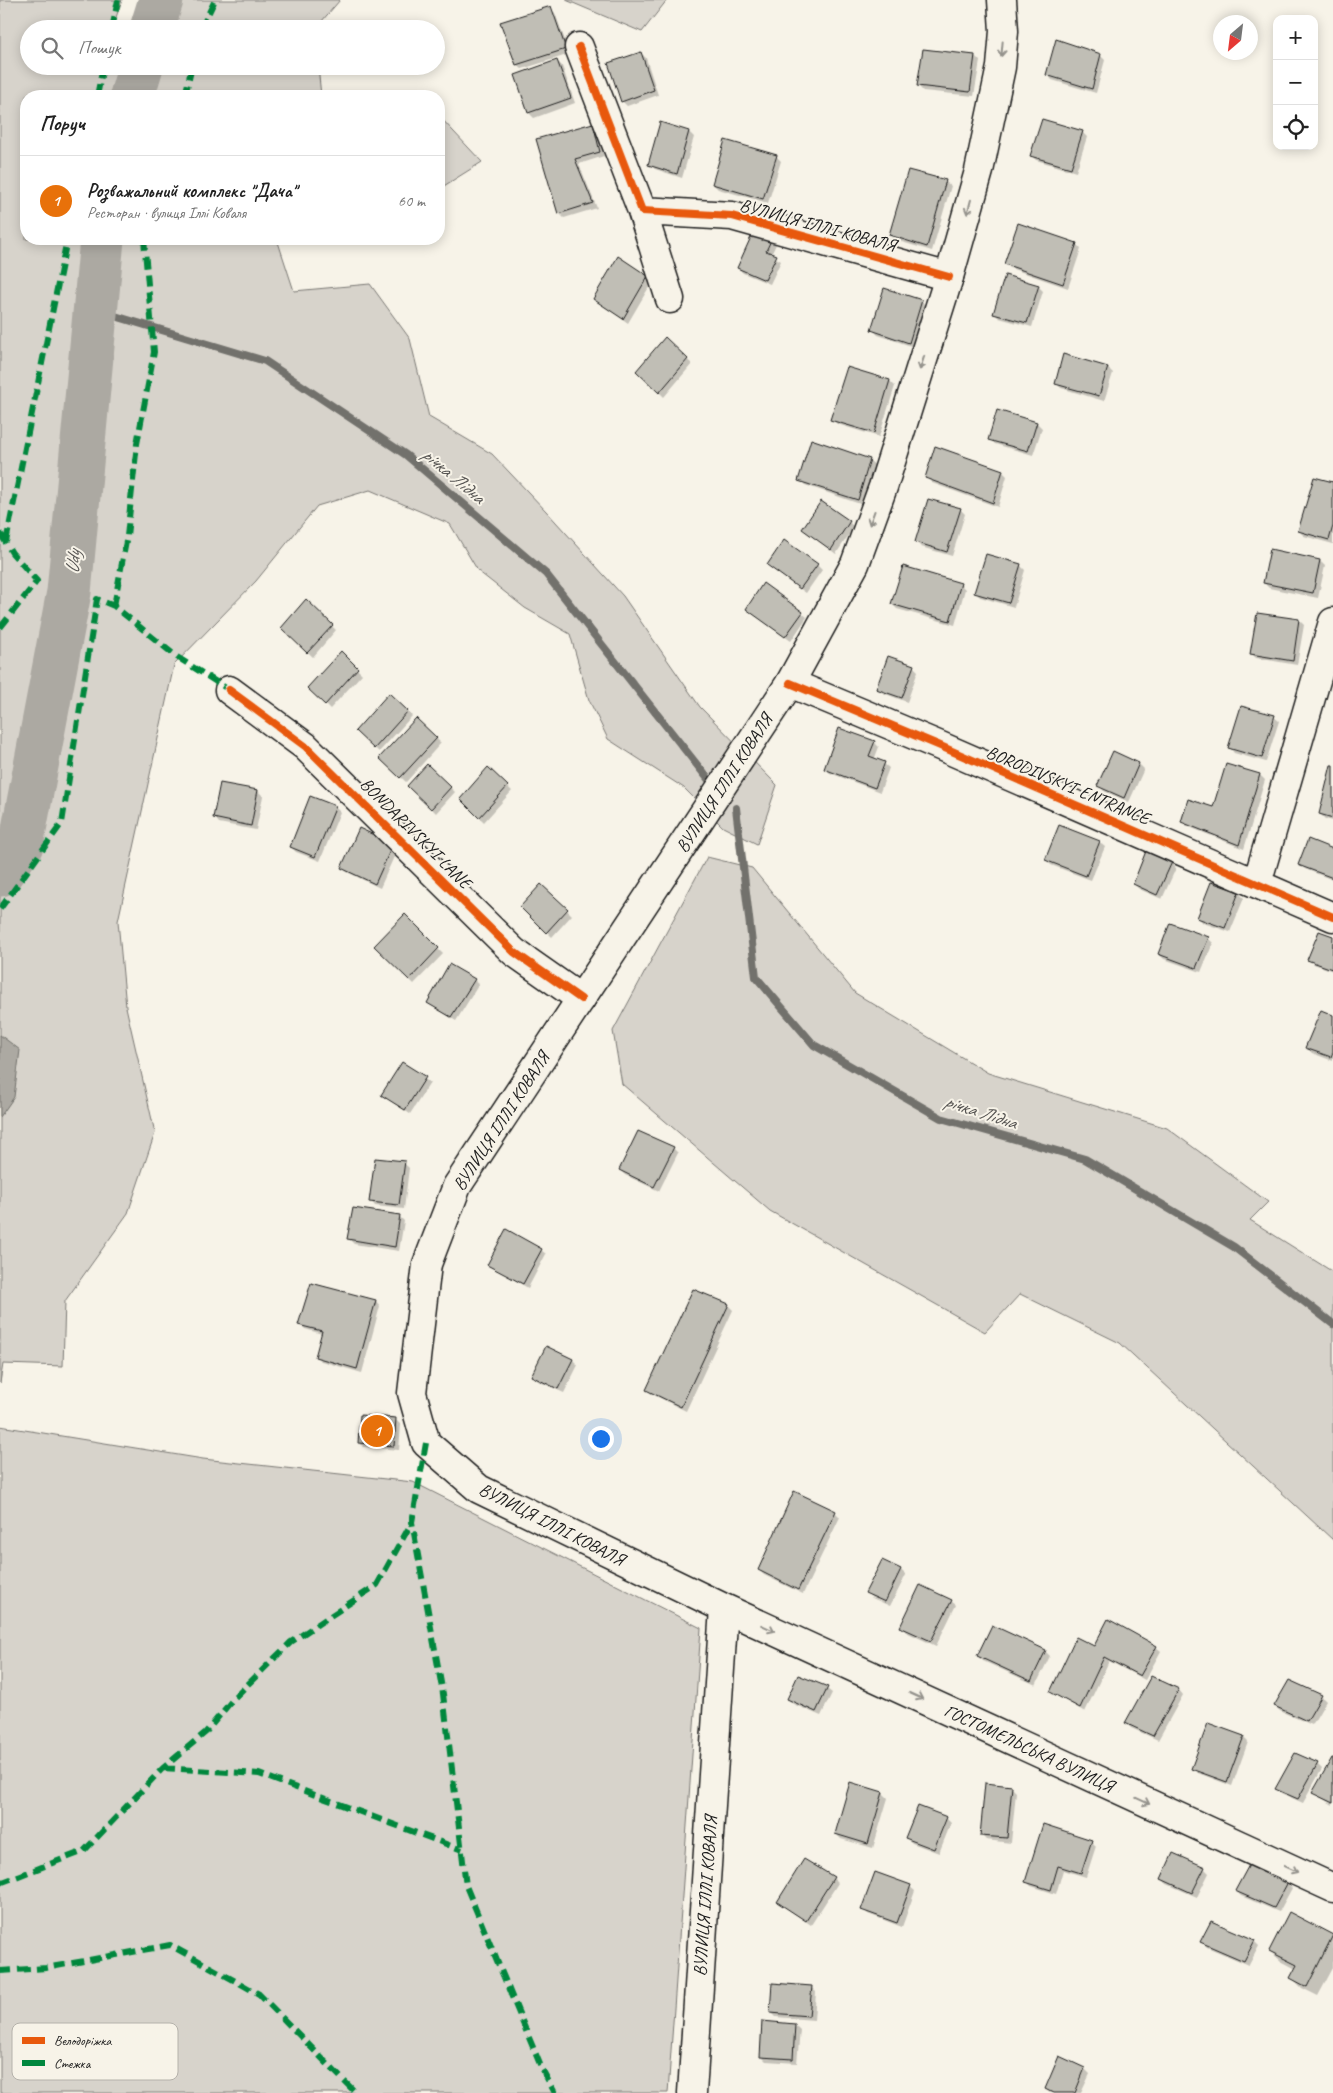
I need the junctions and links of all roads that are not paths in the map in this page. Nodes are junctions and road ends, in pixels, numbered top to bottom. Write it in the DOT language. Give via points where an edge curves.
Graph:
graph roads {
  1 [pos="1002,0"];
  2 [pos="579,47"];
  3 [pos="642,211"];
  4 [pos="950,277"];
  5 [pos="670,298"];
  6 [pos="1333,622"];
  7 [pos="790,683"];
  8 [pos="229,690"];
  9 [pos="1257,883"];
  10 [pos="1333,917"];
  11 [pos="580,999"];
  12 [pos="724,1608"];
  13 [pos="1333,1888"];
  14 [pos="692,2093"];
  1 -- 4 [label="main road, ВУЛИЦЯ ІЛЛІ КОВАЛЯ, one-way" via="1004,31 992,114"];
  2 -- 3 [label="main road"];
  3 -- 4 [label="main road, ВУЛИЦЯ ІЛЛІ КОВАЛЯ" via="732,216"];
  3 -- 5 [label="main road"];
  4 -- 7 [label="main road, ВУЛИЦЯ ІЛЛІ КОВАЛЯ, one-way" via="855,564"];
  6 -- 9 [label="main road"];
  7 -- 9 [label="main road, BORODIVSKYI ENTRANCE"];
  7 -- 11 [label="main road, ВУЛИЦЯ ІЛЛІ КОВАЛЯ"];
  8 -- 11 [label="main road, BONDARIVSKYI LANE" via="305,746 514,952"];
  9 -- 10 [label="main road, BORODIVSKYI ENTRANCE"];
  11 -- 12 [label="main road, ВУЛИЦЯ ІЛЛІ КОВАЛЯ" via="457,1186 427,1264 412,1393 426,1443 479,1489"];
  12 -- 13 [label="main road, ГОСТОМЕЛЬСЬКА ВУЛИЦЯ, one-way"];
  12 -- 14 [label="main road, ВУЛИЦЯ ІЛЛІ КОВАЛЯ"];
}
